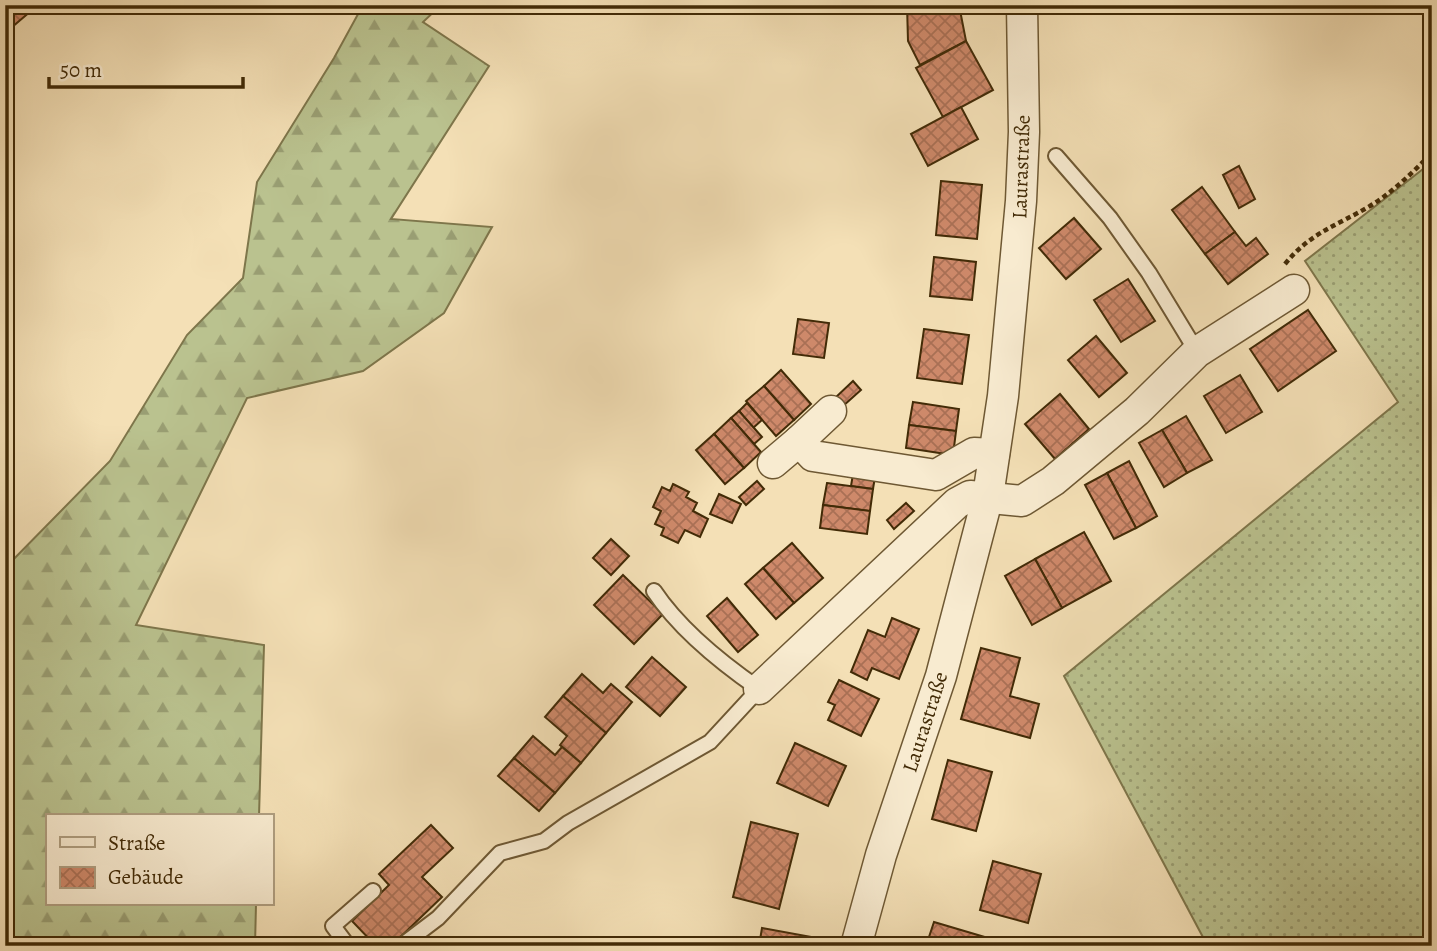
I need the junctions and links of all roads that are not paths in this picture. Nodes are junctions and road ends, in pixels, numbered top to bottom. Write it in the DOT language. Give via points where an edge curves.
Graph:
graph roads {
  1 [pos="1022,5"];
  2 [pos="1056,156"];
  3 [pos="1294,290"];
  4 [pos="1197,352"];
  5 [pos="831,411"];
  6 [pos="799,440"];
  7 [pos="994,454"];
  8 [pos="773,463"];
  9 [pos="988,496"];
  10 [pos="654,591"];
  11 [pos="759,689"];
  12 [pos="373,891"];
  13 [pos="348,946"];
  14 [pos="401,946"];
  15 [pos="856,946"];
  1 -- 7 [label="street, Laurastraße" via="1021,201"];
  2 -- 4 [label="lane, Laurastraße" via="1134,251"];
  3 -- 4 [label="street"];
  4 -- 9 [label="street" via="1137,411 1053,481 1022,501"];
  5 -- 6 [label="street"];
  6 -- 7 [label="street" via="813,456 936,475 974,453"];
  6 -- 8 [label="street"];
  7 -- 9 [label="street, Laurastraße"];
  9 -- 11 [label="street" via="970,496 957,503"];
  9 -- 15 [label="street, Laurastraße" via="941,676"];
  10 -- 11 [label="lane" via="666,610 724,665"];
  11 -- 14 [label="lane" via="710,742 544,841 500,853 438,918"];
  12 -- 13 [label="lane" via="333,926"];
}
